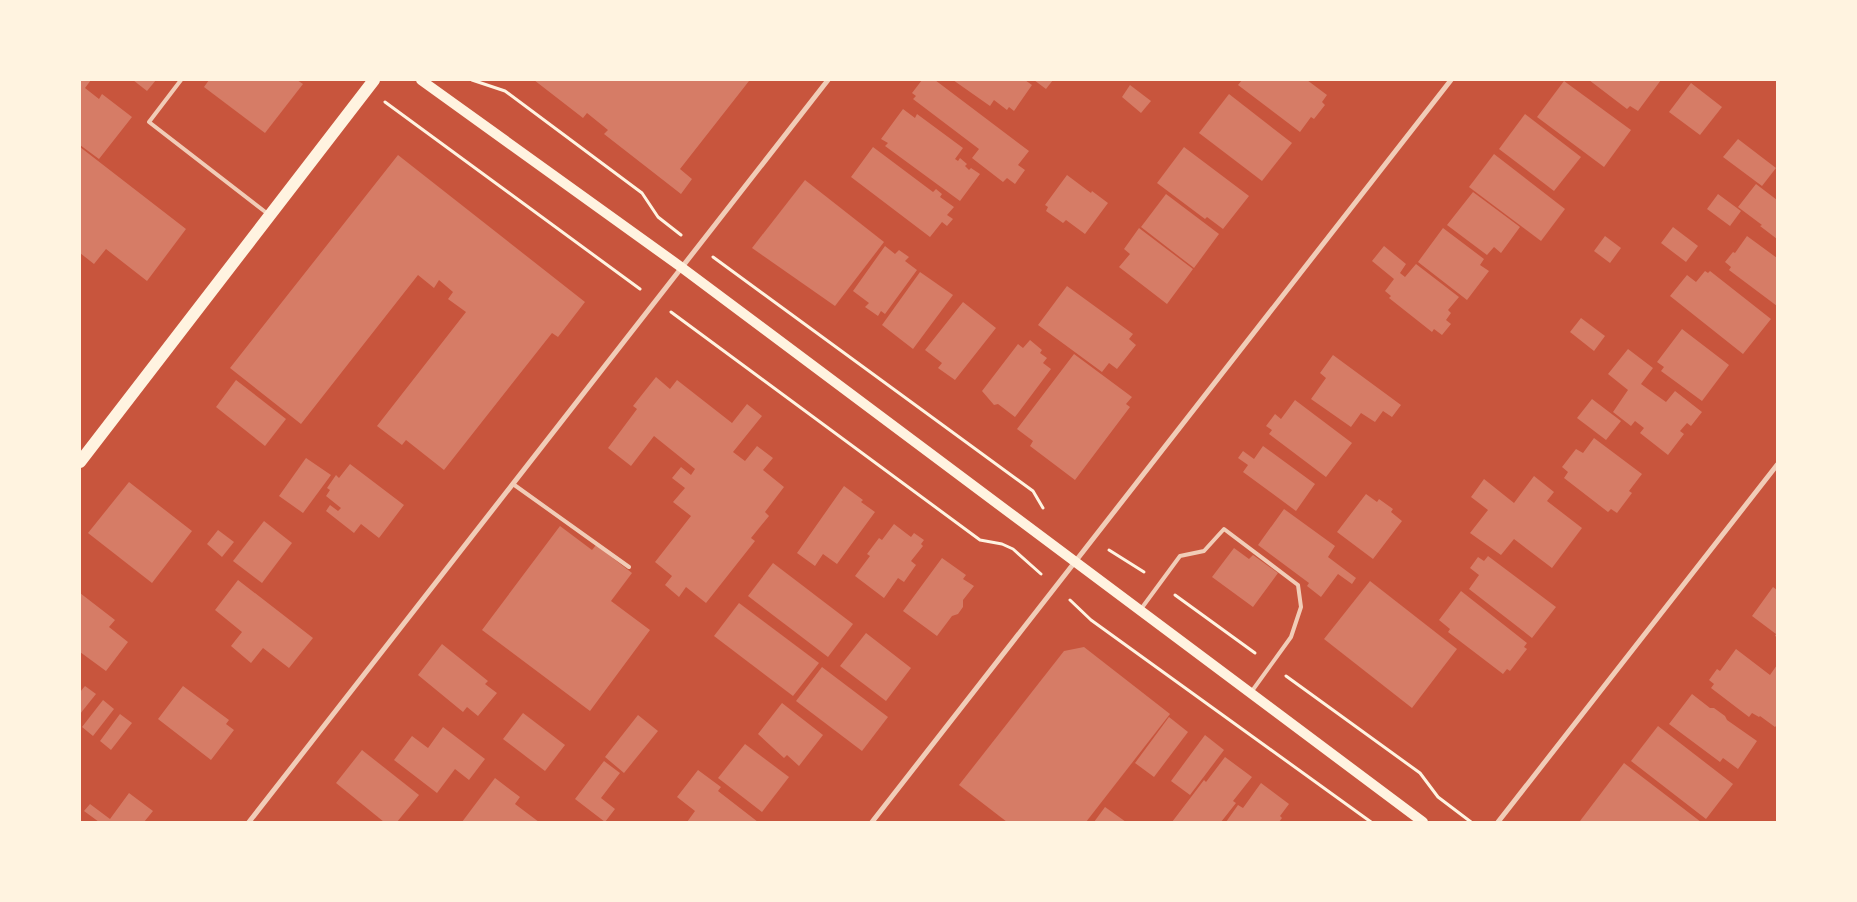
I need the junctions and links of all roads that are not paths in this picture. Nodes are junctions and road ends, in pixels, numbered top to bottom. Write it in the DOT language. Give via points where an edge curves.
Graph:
graph roads {
  1 [pos="181,80"];
  2 [pos="374,80"];
  3 [pos="421,80"];
  4 [pos="828,80"];
  5 [pos="1451,80"];
  6 [pos="270,215"];
  7 [pos="681,268"];
  8 [pos="80,462"];
  9 [pos="1777,465"];
  10 [pos="513,484"];
  11 [pos="1076,562"];
  12 [pos="629,567"];
  13 [pos="1140,610"];
  14 [pos="1251,693"];
  15 [pos="248,822"];
  16 [pos="872,822"];
  17 [pos="1423,822"];
  18 [pos="1498,822"];
  1 -- 6 [label="lane" via="149,122"];
  2 -- 6 [label="main road"];
  3 -- 7 [label="main road"];
  4 -- 7 [label="street"];
  5 -- 11 [label="street"];
  6 -- 8 [label="main road"];
  7 -- 10 [label="street"];
  7 -- 11 [label="main road"];
  9 -- 18 [label="street"];
  10 -- 12 [label="lane"];
  10 -- 15 [label="street"];
  11 -- 13 [label="main road"];
  11 -- 16 [label="street"];
  13 -- 14 [label="main road"];
  13 -- 14 [label="lane" via="1180,556 1204,552 1224,530 1298,585 1301,607 1291,637"];
  14 -- 17 [label="main road"];
}
